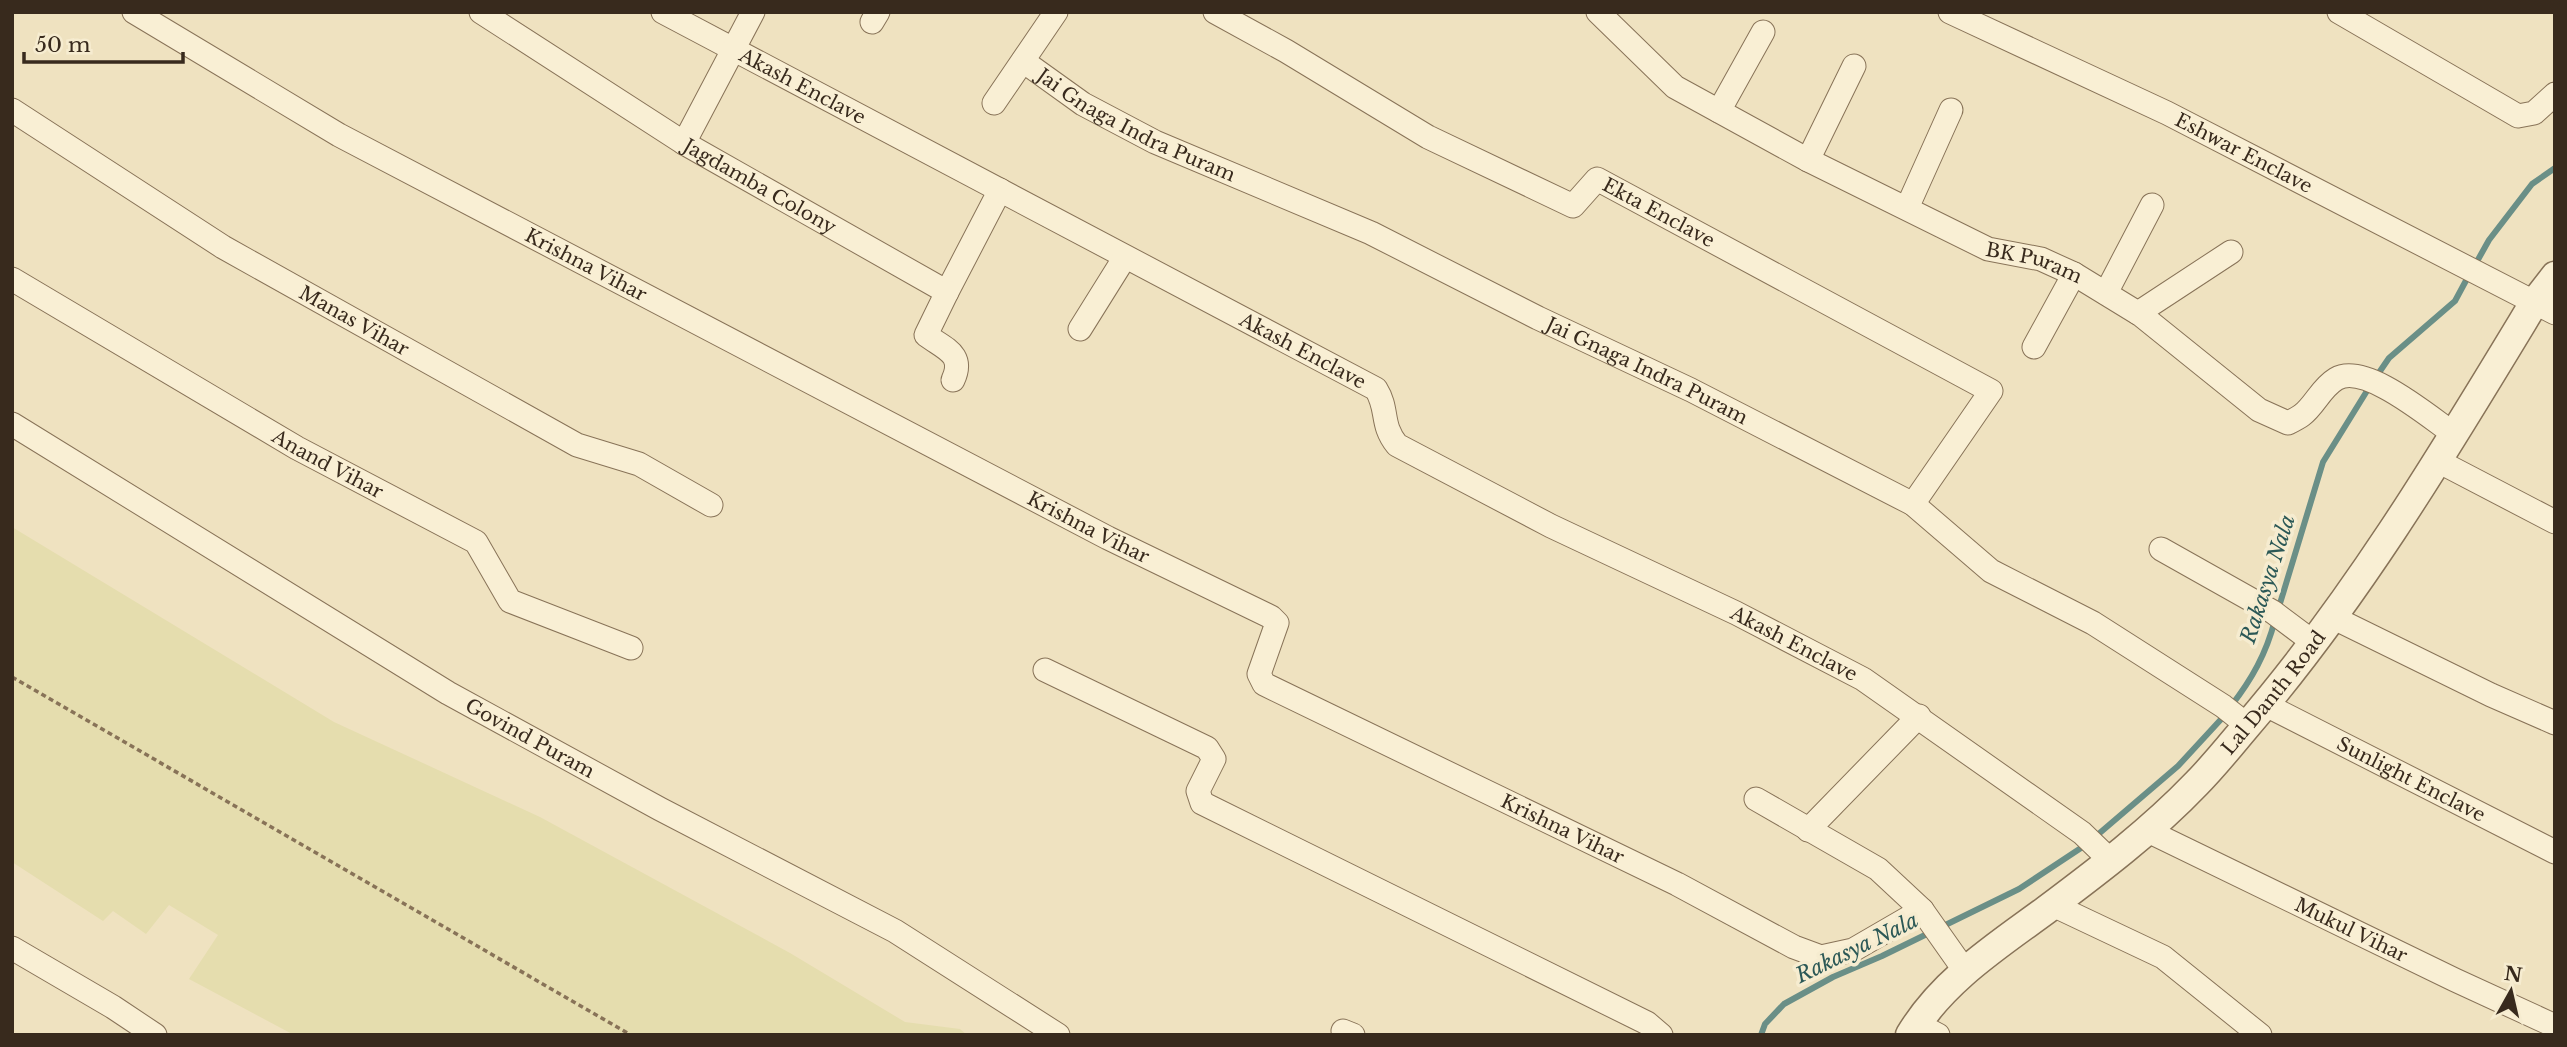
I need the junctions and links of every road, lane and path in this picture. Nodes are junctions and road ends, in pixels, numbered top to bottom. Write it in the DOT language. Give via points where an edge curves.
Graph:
graph roads {
  1 [pos="134,12"];
  2 [pos="481,12"];
  3 [pos="663,12"];
  4 [pos="753,12"];
  5 [pos="1056,12"];
  6 [pos="1215,12"];
  7 [pos="1598,12"];
  8 [pos="1950,12"];
  9 [pos="2339,12"];
  10 [pos="1763,32"];
  11 [pos="733,51"];
  12 [pos="1023,61"];
  13 [pos="1854,66"];
  14 [pos="2555,94"];
  15 [pos="994,103"];
  16 [pos="12,110"];
  17 [pos="1951,110"];
  18 [pos="1719,111"];
  19 [pos="684,143"];
  20 [pos="1808,160"];
  21 [pos="1000,190"];
  22 [pos="2152,205"];
  23 [pos="1907,208"];
  24 [pos="2231,252"];
  25 [pos="1125,257"];
  26 [pos="2074,274"];
  27 [pos="2555,276"];
  28 [pos="12,279"];
  29 [pos="947,292"];
  30 [pos="2106,293"];
  31 [pos="2544,308"];
  32 [pos="2137,313"];
  33 [pos="1080,329"];
  34 [pos="2034,347"];
  35 [pos="953,380"];
  36 [pos="12,424"];
  37 [pos="2454,434"];
  38 [pos="2438,461"];
  39 [pos="1913,504"];
  40 [pos="711,505"];
  41 [pos="2555,522"];
  42 [pos="2161,548"];
  43 [pos="2332,617"];
  44 [pos="2313,642"];
  45 [pos="631,648"];
  46 [pos="1045,670"];
  47 [pos="12,677"];
  48 [pos="2243,713"];
  49 [pos="1919,716"];
  50 [pos="2555,723"];
  51 [pos="1756,799"];
  52 [pos="1808,830"];
  53 [pos="2148,831"];
  54 [pos="2096,847"];
  55 [pos="2555,852"];
  56 [pos="2053,905"];
  57 [pos="1924,912"];
  58 [pos="12,948"];
  59 [pos="1965,971"];
  60 [pos="2555,1026"];
  61 [pos="1922,1031"];
  62 [pos="155,1035"];
  63 [pos="631,1035"];
  64 [pos="1058,1035"];
  65 [pos="1661,1035"];
  66 [pos="2260,1035"];
  1 -- 57 [label="street, Krishna Vihar" via="339,135 1096,532 1271,617 1277,623 1259,674 1264,684 1821,957 1853,950"];
  2 -- 19 [label="street, Jagdamba Colony"];
  3 -- 11 [label="street, Akash Enclave"];
  4 -- 11 [label="street"];
  5 -- 12 [label="street"];
  6 -- 39 [label="street, Ekta Enclave" via="1428,138 1573,206 1597,179 1991,391"];
  7 -- 18 [label="street, BK Puram" via="1675,87"];
  8 -- 31 [label="street, Eshwar Enclave" via="2167,113"];
  9 -- 14 [label="street" via="2518,116 2534,113"];
  10 -- 18 [label="street"];
  11 -- 19 [label="street"];
  11 -- 21 [label="street, Akash Enclave"];
  12 -- 15 [label="street"];
  12 -- 39 [label="street, Jai Gnaga Indra Puram" via="1083,104 1155,142 1371,233"];
  13 -- 20 [label="street"];
  16 -- 40 [label="street, Manas Vihar" via="223,247 577,445 639,464"];
  17 -- 23 [label="street"];
  18 -- 20 [label="street, BK Puram"];
  19 -- 29 [label="street, Jagdamba Colony"];
  20 -- 23 [label="street, BK Puram"];
  21 -- 25 [label="street, Akash Enclave"];
  21 -- 29 [label="street"];
  22 -- 30 [label="street"];
  23 -- 26 [label="street, BK Puram" via="1988,249 2041,259"];
  24 -- 32 [label="street"];
  25 -- 33 [label="street"];
  25 -- 49 [label="street, Akash Enclave" via="1376,389 1384,401 1387,433 1397,445 1551,526 1736,613 1863,679"];
  26 -- 30 [label="street, BK Puram"];
  26 -- 34 [label="street"];
  27 -- 31 [label="street, Lal Danth Road"];
  28 -- 45 [label="street, Anand Vihar" via="297,449 476,542 510,601"];
  29 -- 35 [label="street" via="926,335 957,358 959,367"];
  30 -- 32 [label="street, BK Puram"];
  31 -- 37 [label="street, Lal Danth Road"];
  32 -- 37 [label="street, BK Puram" via="2259,410 2288,423 2346,374 2376,382"];
  36 -- 64 [label="street, Govind Puram" via="448,693 895,931"];
  37 -- 38 [label="street, Lal Danth Road"];
  38 -- 41 [label="street"];
  38 -- 43 [label="street, Lal Danth Road"];
  39 -- 48 [label="street, Jai Gnaga Indra Puram" via="1991,571 2093,623"];
  42 -- 44 [label="street"];
  43 -- 44 [label="street, Lal Danth Road"];
  43 -- 50 [label="street"];
  44 -- 48 [label="street, Lal Danth Road"];
  46 -- 65 [label="street" via="1207,748 1214,759 1198,791 1202,803 1635,1017"];
  47 -- 63 [label="path"];
  48 -- 53 [label="street, Lal Danth Road" via="2197,783"];
  48 -- 55 [label="street, Sunlight Enclave"];
  49 -- 52 [label="street"];
  49 -- 54 [label="street, Akash Enclave"];
  51 -- 52 [label="street"];
  52 -- 57 [label="street" via="1878,869"];
  53 -- 54 [label="street, Lal Danth Road"];
  53 -- 60 [label="street, Mukul Vihar"];
  54 -- 56 [label="street, Lal Danth Road"];
  56 -- 59 [label="street, Lal Danth Road"];
  56 -- 66 [label="street" via="2163,957"];
  57 -- 59 [label="street"];
  58 -- 62 [label="street"];
  59 -- 61 [label="street, Lal Danth Road"];
}
